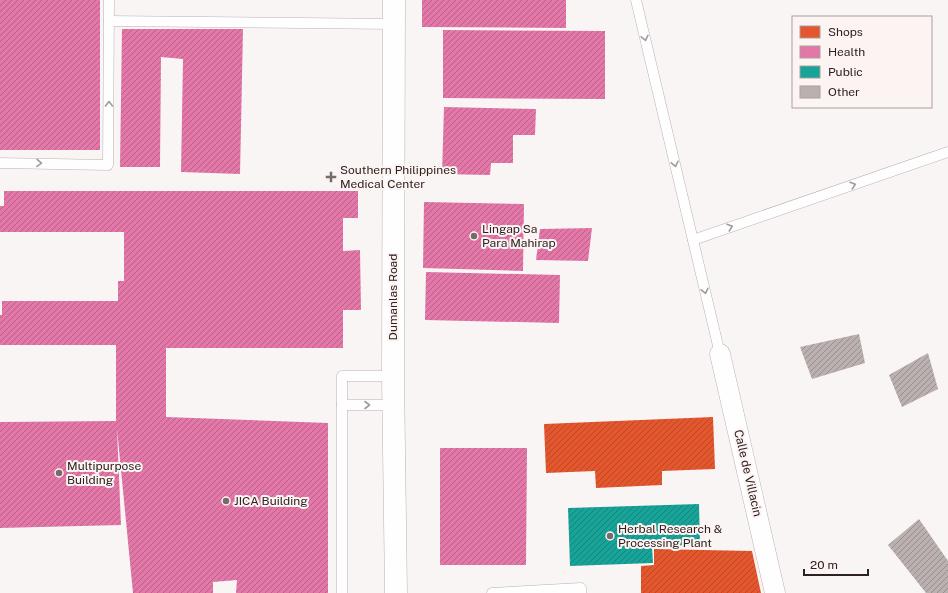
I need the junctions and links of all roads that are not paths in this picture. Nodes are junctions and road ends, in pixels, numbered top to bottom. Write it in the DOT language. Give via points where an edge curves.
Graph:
graph roads {
  1 [pos="109,0"];
  2 [pos="394,0"];
  3 [pos="636,0"];
  4 [pos="109,21"];
  5 [pos="394,24"];
  6 [pos="948,152"];
  7 [pos="0,162"];
  8 [pos="693,240"];
  9 [pos="720,354"];
  10 [pos="393,376"];
  11 [pos="342,405"];
  12 [pos="393,405"];
  13 [pos="342,593"];
  14 [pos="396,593"];
  15 [pos="492,593"];
  16 [pos="581,593"];
  17 [pos="775,593"];
  1 -- 4 [label="lane"];
  2 -- 5 [label="main road, Dumanlas Road"];
  3 -- 8 [label="lane, one-way"];
  4 -- 5 [label="lane"];
  7 -- 4 [label="lane, one-way" via="108,165"];
  5 -- 10 [label="main road, Dumanlas Road"];
  8 -- 6 [label="lane, one-way"];
  8 -- 9 [label="lane, one-way"];
  9 -- 17 [label="street, Calle de Villacin"];
  10 -- 11 [label="lane" via="342,376"];
  10 -- 12 [label="main road, Dumanlas Road"];
  11 -- 12 [label="lane, one-way"];
  11 -- 13 [label="lane"];
  12 -- 14 [label="main road, Dumanlas Road"];
  15 -- 16 [label="lane" via="581,588"];
}
